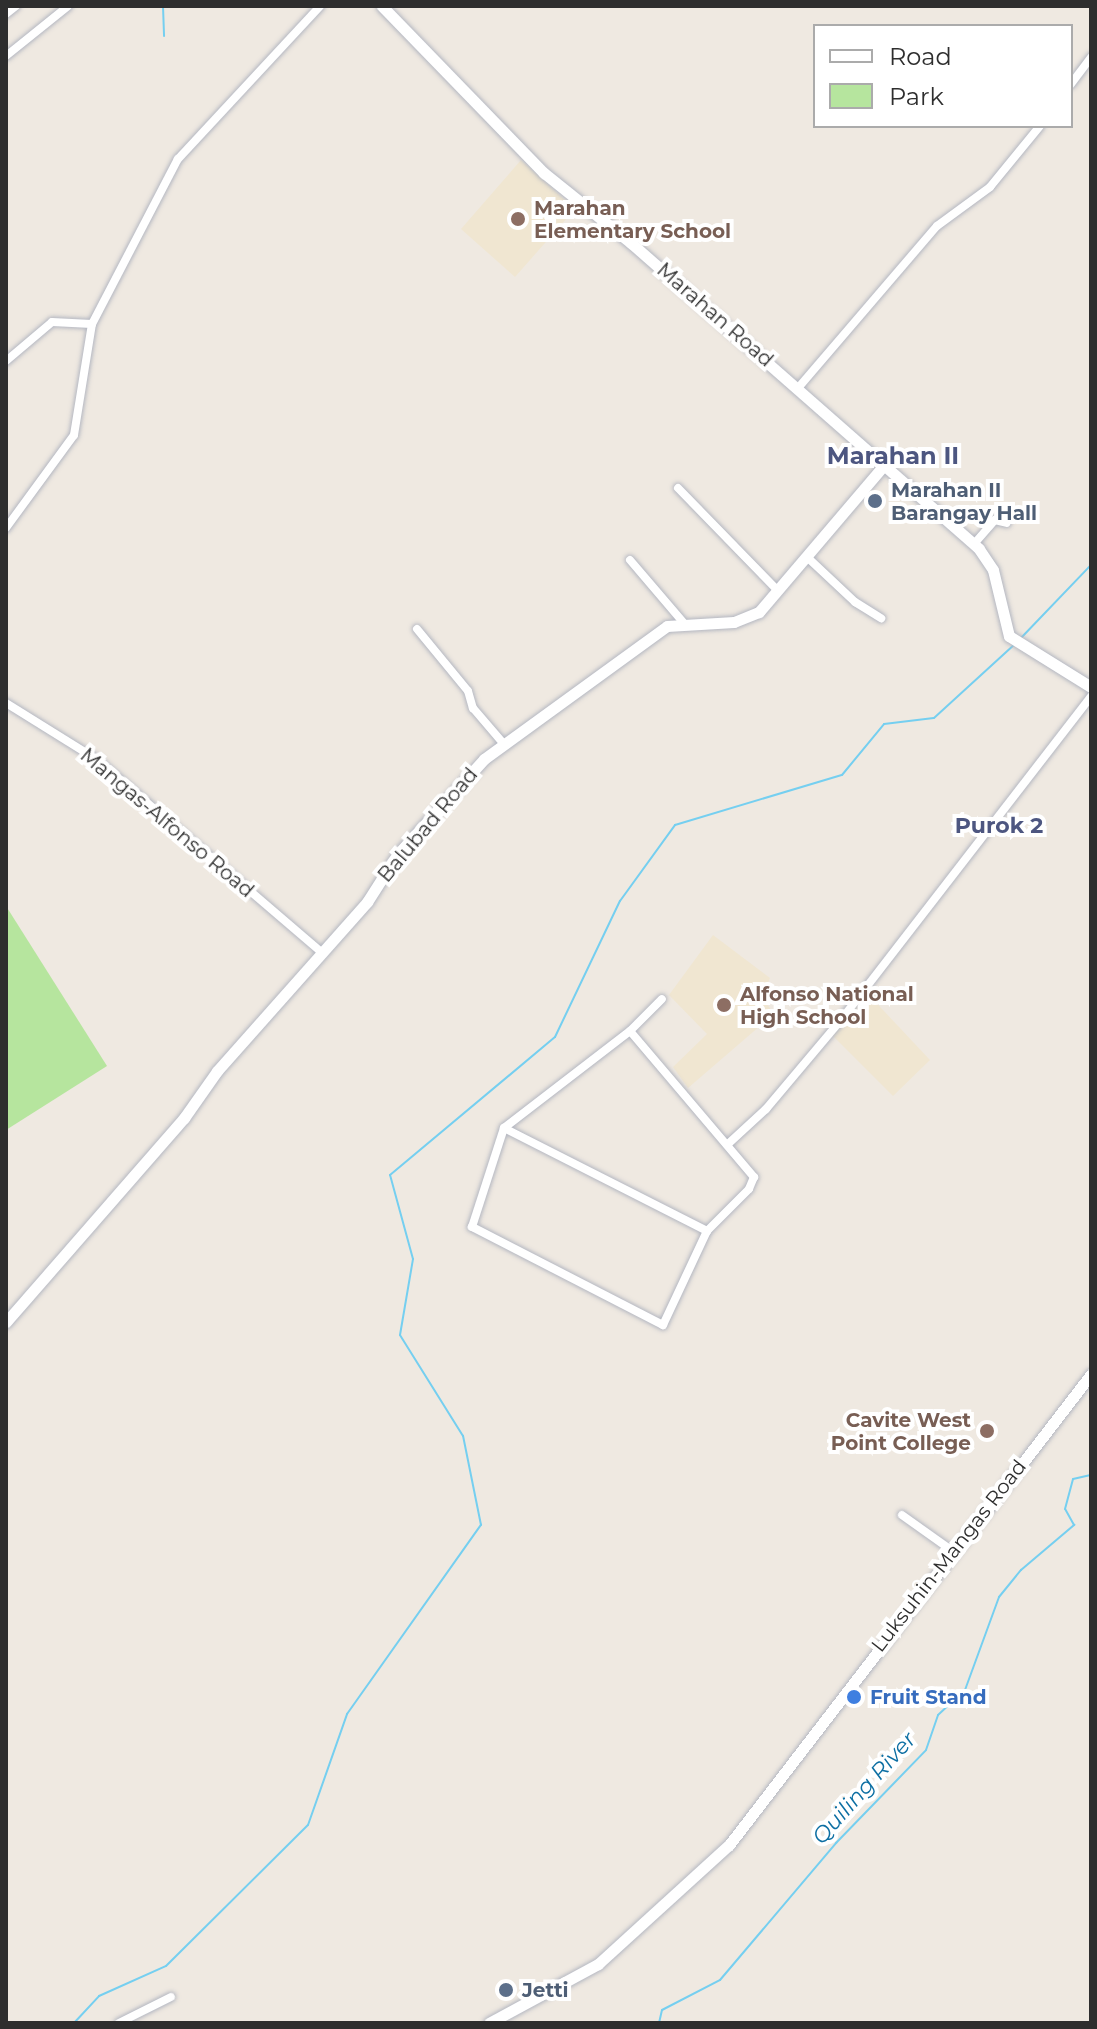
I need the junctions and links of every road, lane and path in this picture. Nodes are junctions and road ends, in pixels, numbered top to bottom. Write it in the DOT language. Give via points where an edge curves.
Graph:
graph roads {
  1 [pos="16,6"];
  2 [pos="320,6"];
  3 [pos="382,6"];
  4 [pos="64,7"];
  5 [pos="6,14"];
  6 [pos="6,56"];
  7 [pos="1091,57"];
  8 [pos="1073,81"];
  9 [pos="1038,128"];
  10 [pos="92,324"];
  11 [pos="6,361"];
  12 [pos="798,388"];
  13 [pos="886,463"];
  14 [pos="678,488"];
  15 [pos="1007,523"];
  16 [pos="6,528"];
  17 [pos="974,544"];
  18 [pos="807,557"];
  19 [pos="630,560"];
  20 [pos="778,591"];
  21 [pos="881,618"];
  22 [pos="683,622"];
  23 [pos="417,629"];
  24 [pos="1091,687"];
  25 [pos="1091,696"];
  26 [pos="6,703"];
  27 [pos="502,742"];
  28 [pos="322,953"];
  29 [pos="662,999"];
  30 [pos="630,1031"];
  31 [pos="504,1128"];
  32 [pos="728,1144"];
  33 [pos="707,1231"];
  34 [pos="6,1322"];
  35 [pos="1091,1374"];
  36 [pos="902,1515"];
  37 [pos="954,1552"];
  38 [pos="171,1997"];
  39 [pos="131,2020"];
  40 [pos="119,2023"];
  41 [pos="489,2023"];
  1 -- 5 [label="street"];
  2 -- 10 [label="street" via="178,159"];
  3 -- 12 [label="main road, Marahan Road" via="544,173"];
  4 -- 6 [label="street"];
  7 -- 8 [label="street"];
  9 -- 12 [label="street" via="990,187 937,226"];
  10 -- 11 [label="street" via="52,322"];
  10 -- 16 [label="street" via="79,424"];
  12 -- 13 [label="main road, Marahan Road"];
  13 -- 17 [label="main road, Marahan Road"];
  13 -- 18 [label="main road, Balubad Road"];
  14 -- 20 [label="street"];
  15 -- 17 [label="street" via="995,520"];
  17 -- 24 [label="main road, Marahan Road" via="993,570 1006,630 1015,641"];
  18 -- 20 [label="main road, Balubad Road"];
  18 -- 21 [label="street" via="855,602"];
  19 -- 22 [label="street"];
  20 -- 22 [label="main road, Balubad Road" via="747,618"];
  22 -- 27 [label="main road, Balubad Road" via="652,635"];
  23 -- 27 [label="street"];
  25 -- 32 [label="street" via="766,1109"];
  26 -- 28 [label="street, Mangas-Alfonso Road" via="96,759"];
  27 -- 28 [label="main road, Balubad Road" via="397,855 367,902"];
  28 -- 34 [label="main road, Balubad Road"];
  29 -- 30 [label="street"];
  30 -- 31 [label="street"];
  30 -- 32 [label="street"];
  31 -- 33 [label="street"];
  31 -- 33 [label="street" via="472,1227 663,1325"];
  32 -- 33 [label="street" via="753,1183"];
  35 -- 37 [label="main road, Luksuhin-Mangas Road"];
  36 -- 37 [label="street"];
  37 -- 41 [label="main road, Luksuhin-Mangas Road" via="729,1845 598,1964"];
  38 -- 39 [label="street"];
  39 -- 40 [label="street"];
}
